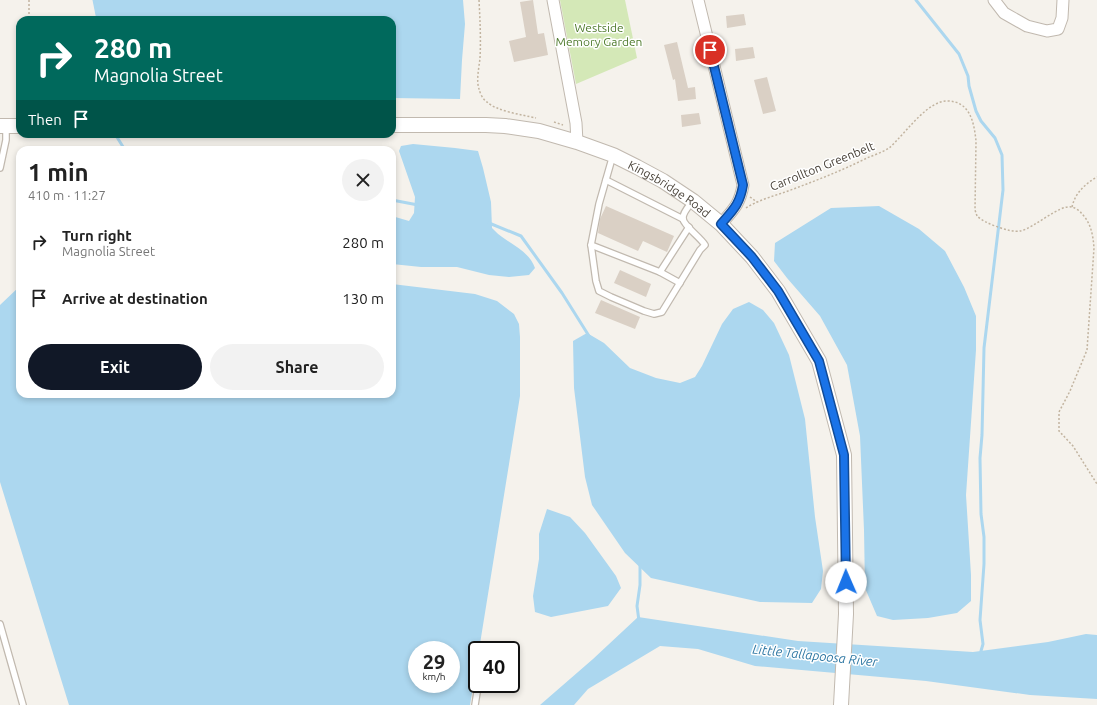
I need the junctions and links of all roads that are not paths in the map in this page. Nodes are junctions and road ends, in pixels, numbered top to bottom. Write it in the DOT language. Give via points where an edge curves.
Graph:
graph roads {
  1 [pos="553,0"];
  2 [pos="698,0"];
  3 [pos="994,0"];
  4 [pos="1063,0"];
  5 [pos="396,125"];
  6 [pos="3,126"];
  7 [pos="16,126"];
  8 [pos="577,142"];
  9 [pos="613,156"];
  10 [pos="0,168"];
  11 [pos="606,180"];
  12 [pos="693,201"];
  13 [pos="683,219"];
  14 [pos="721,224"];
  15 [pos="689,227"];
  16 [pos="591,246"];
  17 [pos="660,272"];
  18 [pos="680,282"];
  19 [pos="0,624"];
  20 [pos="477,693"];
  21 [pos="23,705"];
  22 [pos="475,705"];
  23 [pos="841,705"];
  1 -- 8 [label="street" via="576,123"];
  2 -- 14 [label="street" via="743,185 738,203"];
  3 -- 4 [label="street" via="1004,13 1027,26 1047,31 1058,29 1062,18"];
  5 -- 8 [label="street, Kingsbridge Road" via="505,126 539,131"];
  6 -- 7 [label="street"];
  6 -- 10 [label="lane" via="6,140"];
  8 -- 9 [label="street, Kingsbridge Road"];
  9 -- 11 [label="lane"];
  9 -- 12 [label="street, Kingsbridge Road" via="663,181"];
  11 -- 13 [label="lane"];
  11 -- 16 [label="lane"];
  12 -- 13 [label="lane"];
  12 -- 14 [label="street, Kingsbridge Road"];
  13 -- 15 [label="lane"];
  14 -- 23 [label="street, Kingsbridge Road" via="752,257 778,291 819,361 844,455 846,614"];
  15 -- 17 [label="lane"];
  15 -- 18 [label="lane" via="704,245"];
  16 -- 17 [label="lane"];
  16 -- 18 [label="lane" via="599,291 611,298 654,314 662,312"];
  17 -- 18 [label="lane"];
  19 -- 21 [label="lane"];
  20 -- 22 [label="lane"];
}
